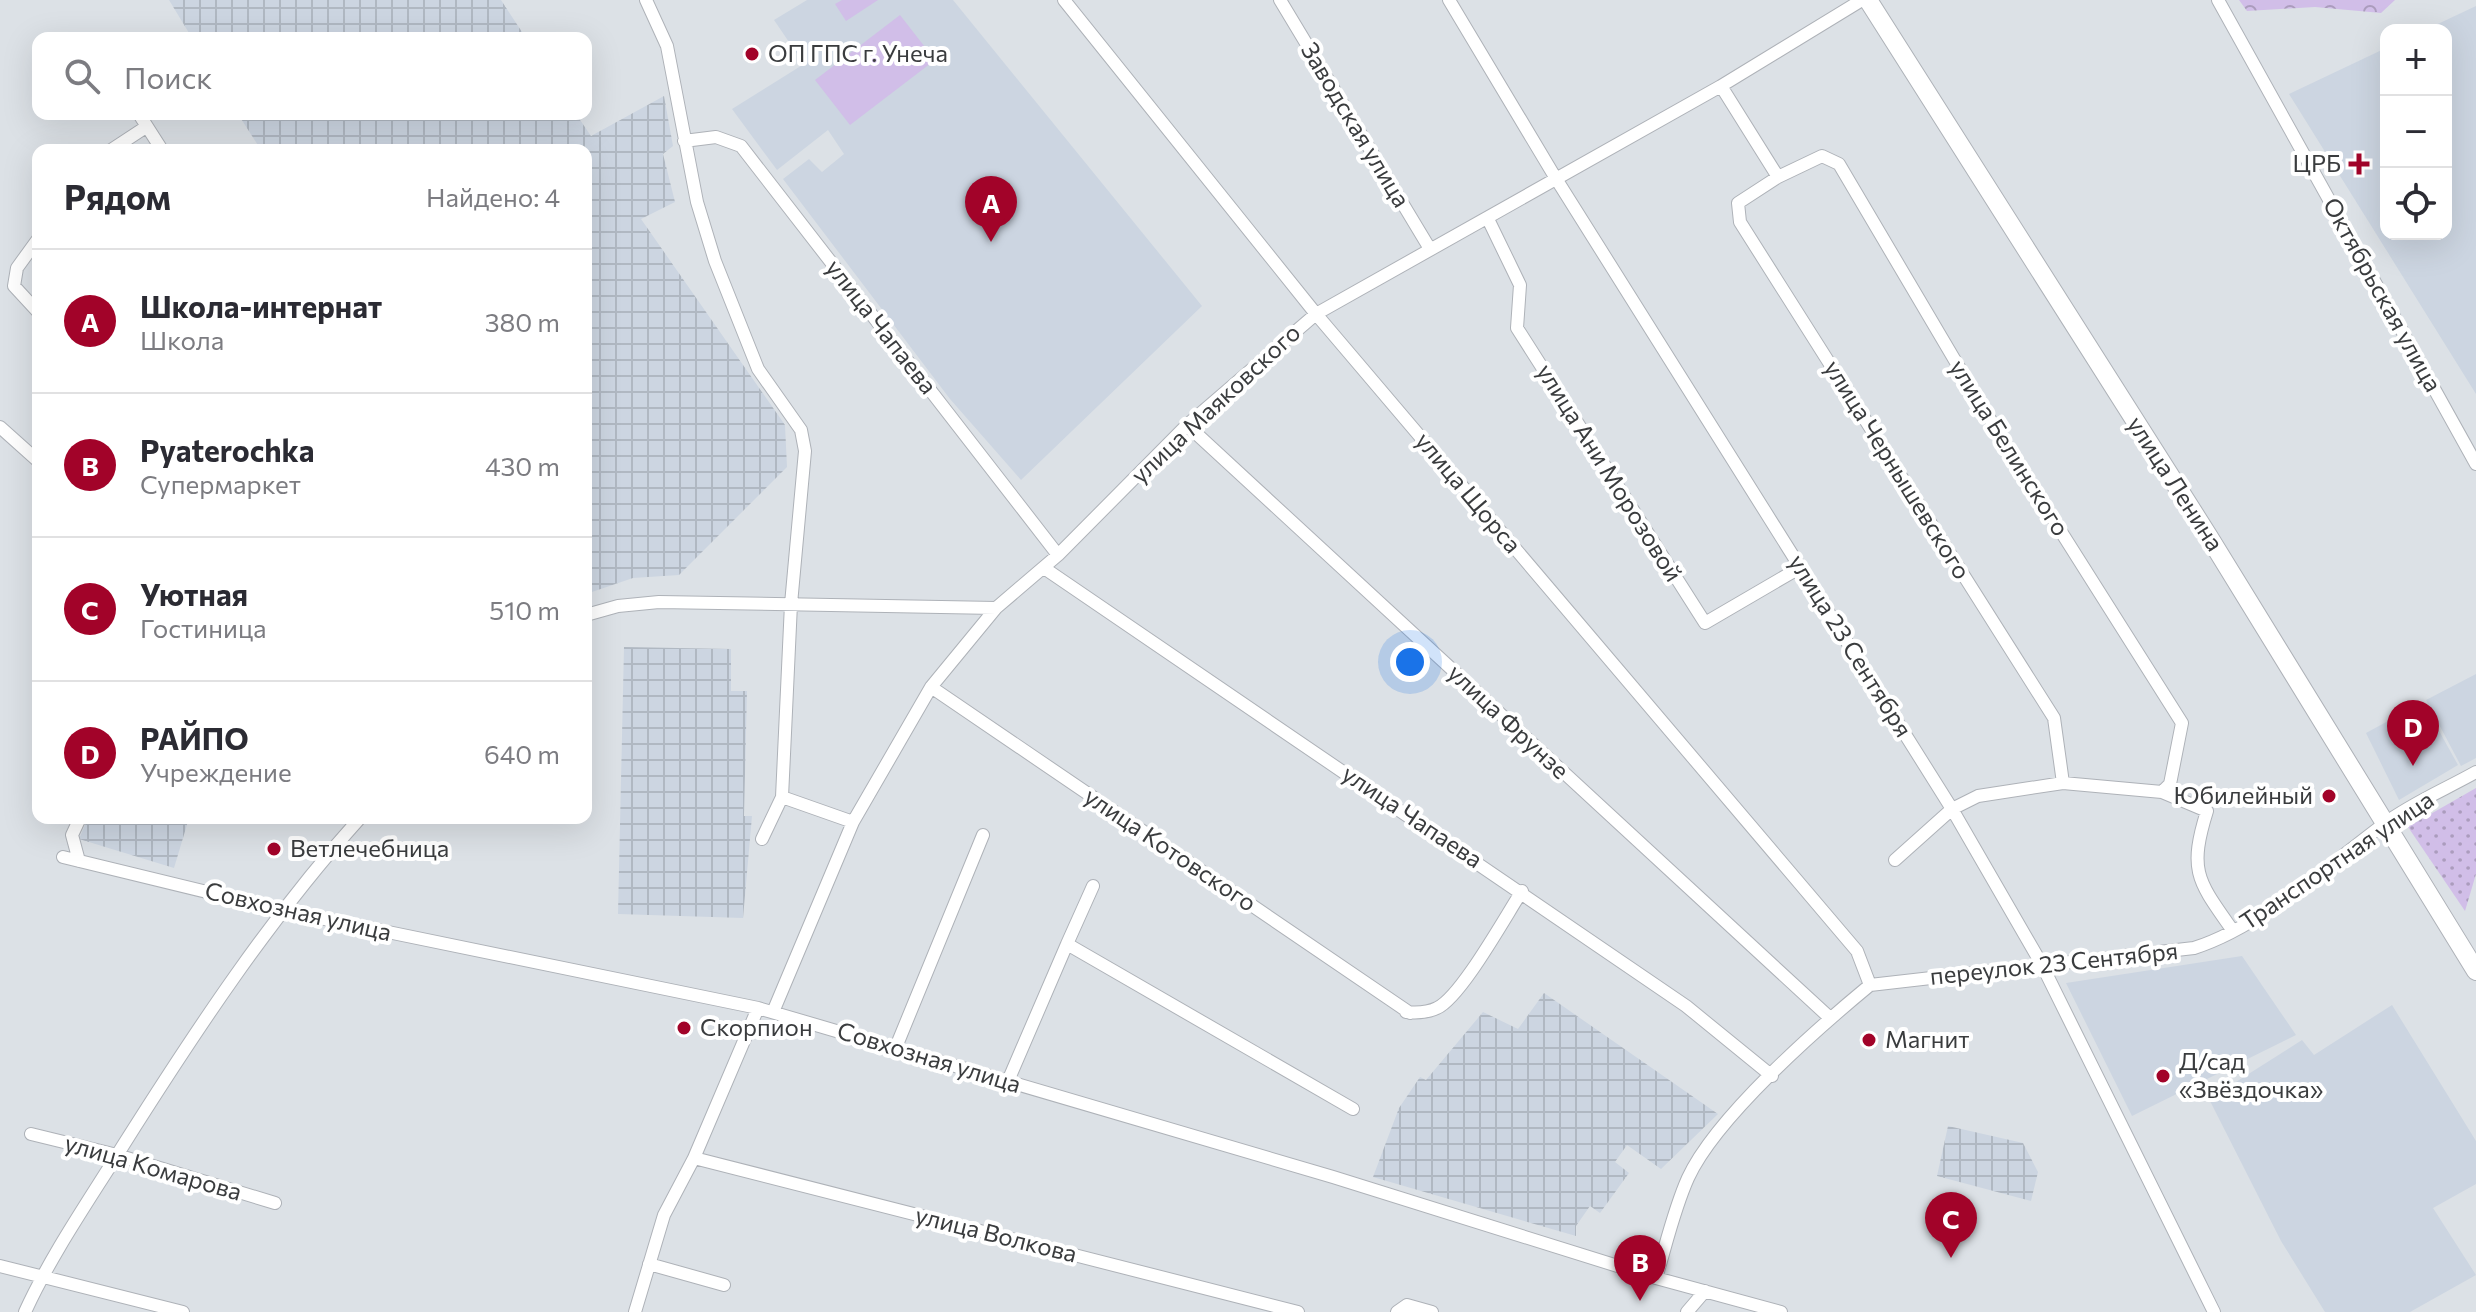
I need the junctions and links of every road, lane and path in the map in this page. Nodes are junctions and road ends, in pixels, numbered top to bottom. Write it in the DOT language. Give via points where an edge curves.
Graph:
graph roads {
  1 [pos="646,0"];
  2 [pos="1064,0"];
  3 [pos="1280,0"];
  4 [pos="1449,0"];
  5 [pos="1865,0"];
  6 [pos="2218,0"];
  7 [pos="1721,86"];
  8 [pos="142,120"];
  9 [pos="146,127"];
  10 [pos="684,141"];
  11 [pos="120,144"];
  12 [pos="158,144"];
  13 [pos="1555,177"];
  14 [pos="1778,177"];
  15 [pos="1488,219"];
  16 [pos="32,247"];
  17 [pos="1430,249"];
  18 [pos="32,306"];
  19 [pos="1316,314"];
  20 [pos="1187,425"];
  21 [pos="0,427"];
  22 [pos="32,456"];
  23 [pos="2476,464"];
  24 [pos="1058,555"];
  25 [pos="1801,567"];
  26 [pos="1044,568"];
  27 [pos="791,604"];
  28 [pos="996,608"];
  29 [pos="592,613"];
  30 [pos="931,687"];
  31 [pos="2476,772"];
  32 [pos="2063,783"];
  33 [pos="2162,792"];
  34 [pos="782,797"];
  35 [pos="1952,809"];
  36 [pos="853,822"];
  37 [pos="2386,823"];
  38 [pos="77,824"];
  39 [pos="355,824"];
  40 [pos="983,835"];
  41 [pos="762,839"];
  42 [pos="63,857"];
  43 [pos="1895,860"];
  44 [pos="79,861"];
  45 [pos="1093,886"];
  46 [pos="1522,891"];
  47 [pos="281,910"];
  48 [pos="2233,931"];
  49 [pos="1067,944"];
  50 [pos="2041,963"];
  51 [pos="2476,971"];
  52 [pos="1870,985"];
  53 [pos="758,1008"];
  54 [pos="773,1012"];
  55 [pos="1830,1018"];
  56 [pos="896,1047"];
  57 [pos="1772,1076"];
  58 [pos="1008,1081"];
  59 [pos="1353,1109"];
  60 [pos="31,1134"];
  61 [pos="117,1155"];
  62 [pos="694,1158"];
  63 [pos="275,1203"];
  64 [pos="649,1264"];
  65 [pos="0,1266"];
  66 [pos="42,1275"];
  67 [pos="1656,1278"];
  68 [pos="724,1285"];
  69 [pos="1705,1291"];
  70 [pos="25,1312"];
  71 [pos="183,1312"];
  72 [pos="635,1312"];
  73 [pos="1298,1312"];
  74 [pos="1397,1312"];
  75 [pos="1432,1312"];
  76 [pos="1687,1312"];
  77 [pos="1781,1312"];
  78 [pos="2214,1312"];
  1 -- 10 [label="street" via="667,46"];
  2 -- 19 [label="street, улица Щорса"];
  3 -- 17 [label="street, Заводская улица"];
  4 -- 13 [label="street, улица 23 Сентября"];
  5 -- 7 [label="street, улица Маяковского"];
  5 -- 37 [label="main road, улица Ленина"];
  6 -- 23 [label="street, Октябрьская улица"];
  7 -- 13 [label="street, улица Маяковского"];
  7 -- 14 [label="street"];
  8 -- 9 [label="street"];
  9 -- 11 [label="street"];
  9 -- 12 [label="street"];
  10 -- 24 [label="street, улица Чапаева" via="716,137 741,146"];
  10 -- 27 [label="street" via="715,261 758,369 801,430 805,451"];
  13 -- 15 [label="street, улица Маяковского"];
  13 -- 25 [label="street, улица 23 Сентября"];
  14 -- 32 [label="street, улица Чернышевского" via="1738,203 1740,222 2054,718"];
  14 -- 33 [label="street, улица Белинского" via="1822,156 1839,164 1986,413 2182,723 2170,784"];
  15 -- 17 [label="street, улица Маяковского"];
  15 -- 25 [label="street, улица Ани Морозовой" via="1520,285 1517,328 1705,623"];
  16 -- 18 [label="street" via="17,268 14,286"];
  17 -- 19 [label="street, улица Маяковского"];
  19 -- 20 [label="street, улица Маяковского"];
  19 -- 52 [label="street, улица Щорса" via="1857,951"];
  20 -- 24 [label="street, улица Маяковского"];
  20 -- 55 [label="street, улица Фрунзе"];
  21 -- 22 [label="street"];
  24 -- 26 [label="street, улица Маяковского"];
  25 -- 35 [label="street, улица 23 Сентября"];
  26 -- 28 [label="street, улица Маяковского"];
  26 -- 46 [label="street, улица Чапаева"];
  27 -- 28 [label="street"];
  27 -- 29 [label="street" via="659,602"];
  27 -- 34 [label="street"];
  28 -- 30 [label="street, улица Маяковского"];
  30 -- 36 [label="street, улица Маяковского"];
  30 -- 46 [label="street, улица Котовского" via="1408,1013 1440,1007 1459,989"];
  31 -- 37 [label="street, Транспортная улица"];
  32 -- 33 [label="street, Транспортная улица"];
  32 -- 35 [label="street, Транспортная улица" via="1978,796"];
  33 -- 48 [label="street, Транспортная улица" via="2207,811 2195,858 2201,885"];
  34 -- 36 [label="street"];
  34 -- 41 [label="street"];
  35 -- 43 [label="street, Транспортная улица"];
  35 -- 50 [label="street, улица 23 Сентября"];
  36 -- 54 [label="street, улица Маяковского"];
  37 -- 48 [label="street, Транспортная улица" via="2338,862"];
  37 -- 51 [label="main road, улица Ленина"];
  38 -- 44 [label="street" via="72,835"];
  39 -- 47 [label="street"];
  40 -- 56 [label="street"];
  42 -- 44 [label="street, Совхозная улица"];
  44 -- 47 [label="street, Совхозная улица"];
  45 -- 49 [label="street"];
  46 -- 57 [label="street, улица Чапаева" via="1686,1006"];
  47 -- 53 [label="street, Совхозная улица"];
  47 -- 61 [label="street"];
  48 -- 50 [label="street, переулок 23 Сентября" via="2194,948"];
  49 -- 58 [label="street"];
  49 -- 59 [label="street"];
  50 -- 52 [label="street, переулок 23 Сентября"];
  50 -- 78 [label="street, улица 23 Сентября"];
  52 -- 55 [label="street"];
  53 -- 54 [label="street, Совхозная улица"];
  53 -- 62 [label="street"];
  54 -- 56 [label="street, Совхозная улица"];
  55 -- 57 [label="street"];
  56 -- 58 [label="street, Совхозная улица"];
  57 -- 67 [label="street" via="1724,1125 1689,1177"];
  58 -- 67 [label="street, Совхозная улица"];
  60 -- 61 [label="street, улица Комарова"];
  61 -- 63 [label="street, улица Комарова"];
  61 -- 66 [label="street"];
  62 -- 64 [label="street" via="664,1215"];
  62 -- 73 [label="street, улица Волкова"];
  64 -- 68 [label="street"];
  64 -- 72 [label="street"];
  65 -- 66 [label="street"];
  66 -- 70 [label="street"];
  66 -- 71 [label="street"];
  67 -- 69 [label="street, Совхозная улица"];
  69 -- 76 [label="street"];
  69 -- 77 [label="street, Совхозная улица"];
  74 -- 75 [label="street" via="1407,1305"];
}
